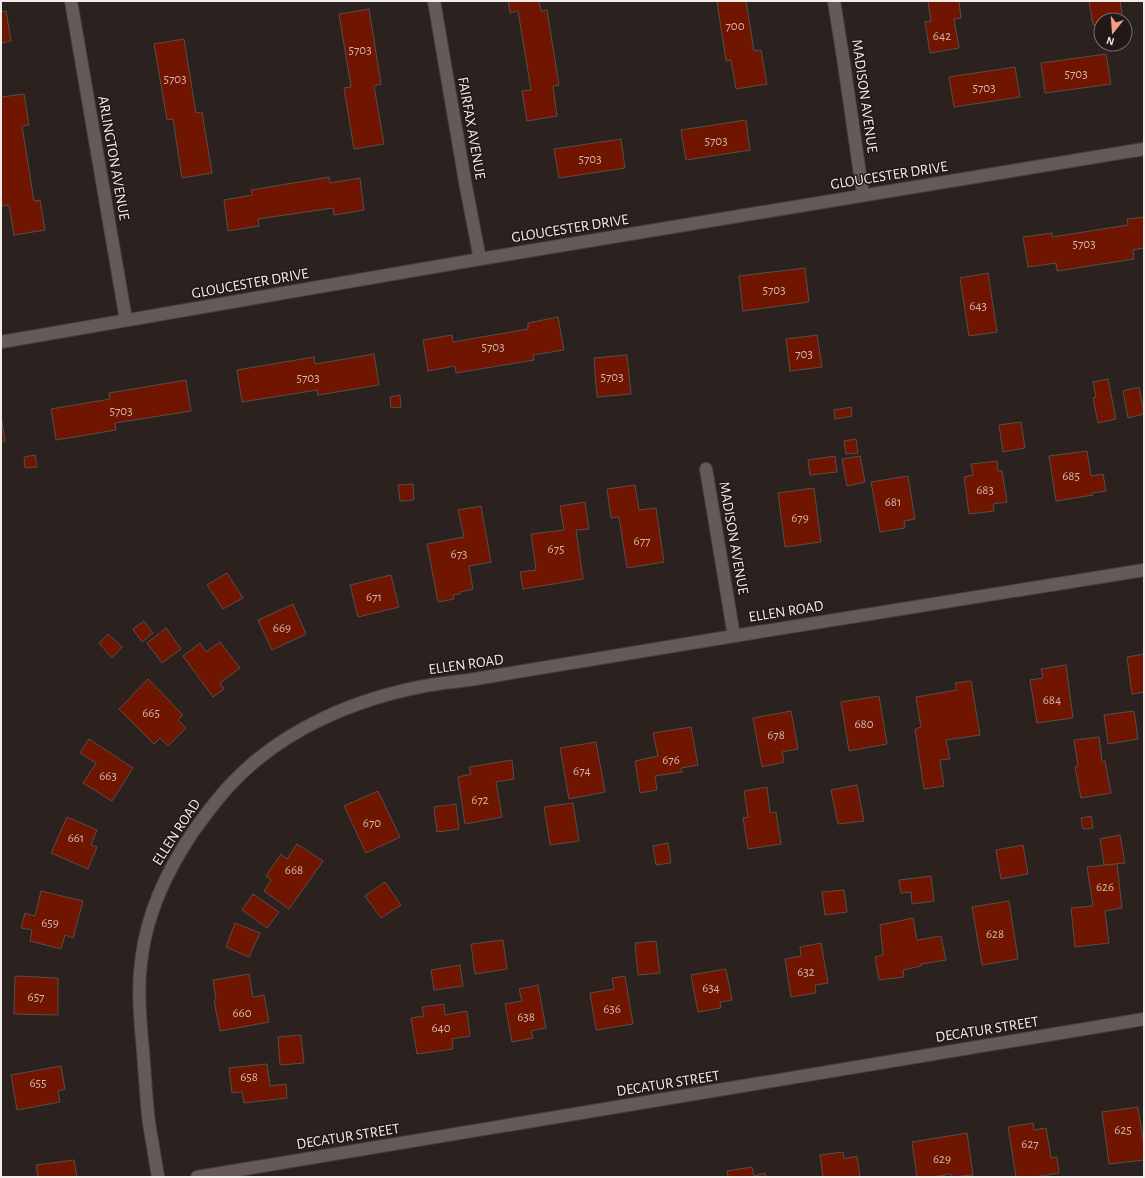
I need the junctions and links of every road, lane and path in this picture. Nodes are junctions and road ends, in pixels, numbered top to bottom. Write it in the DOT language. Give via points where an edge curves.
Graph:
graph roads {
  1 [pos="71,1"];
  2 [pos="434,1"];
  3 [pos="834,1"];
  4 [pos="1144,149"];
  5 [pos="863,195"];
  6 [pos="480,259"];
  7 [pos="126,320"];
  8 [pos="1,342"];
  9 [pos="706,469"];
  10 [pos="1144,570"];
  11 [pos="734,636"];
  12 [pos="1144,1019"];
  13 [pos="158,1177"];
  14 [pos="197,1177"];
  1 -- 7 [label="street, ARLINGTON AVENUE"];
  2 -- 6 [label="street, FAIRFAX AVENUE"];
  3 -- 5 [label="street, MADISON AVENUE"];
  4 -- 5 [label="street, GLOUCESTER DRIVE"];
  5 -- 6 [label="street, GLOUCESTER DRIVE"];
  6 -- 7 [label="street, GLOUCESTER DRIVE"];
  7 -- 8 [label="street, GLOUCESTER DRIVE"];
  9 -- 11 [label="street, MADISON AVENUE"];
  10 -- 11 [label="street, ELLEN ROAD"];
  11 -- 13 [label="street, ELLEN ROAD" via="383,695 342,710 289,735 260,756 234,780 210,808 167,874 156,900 142,954 139,1005 149,1121"];
  12 -- 14 [label="street, DECATUR STREET"];
}
